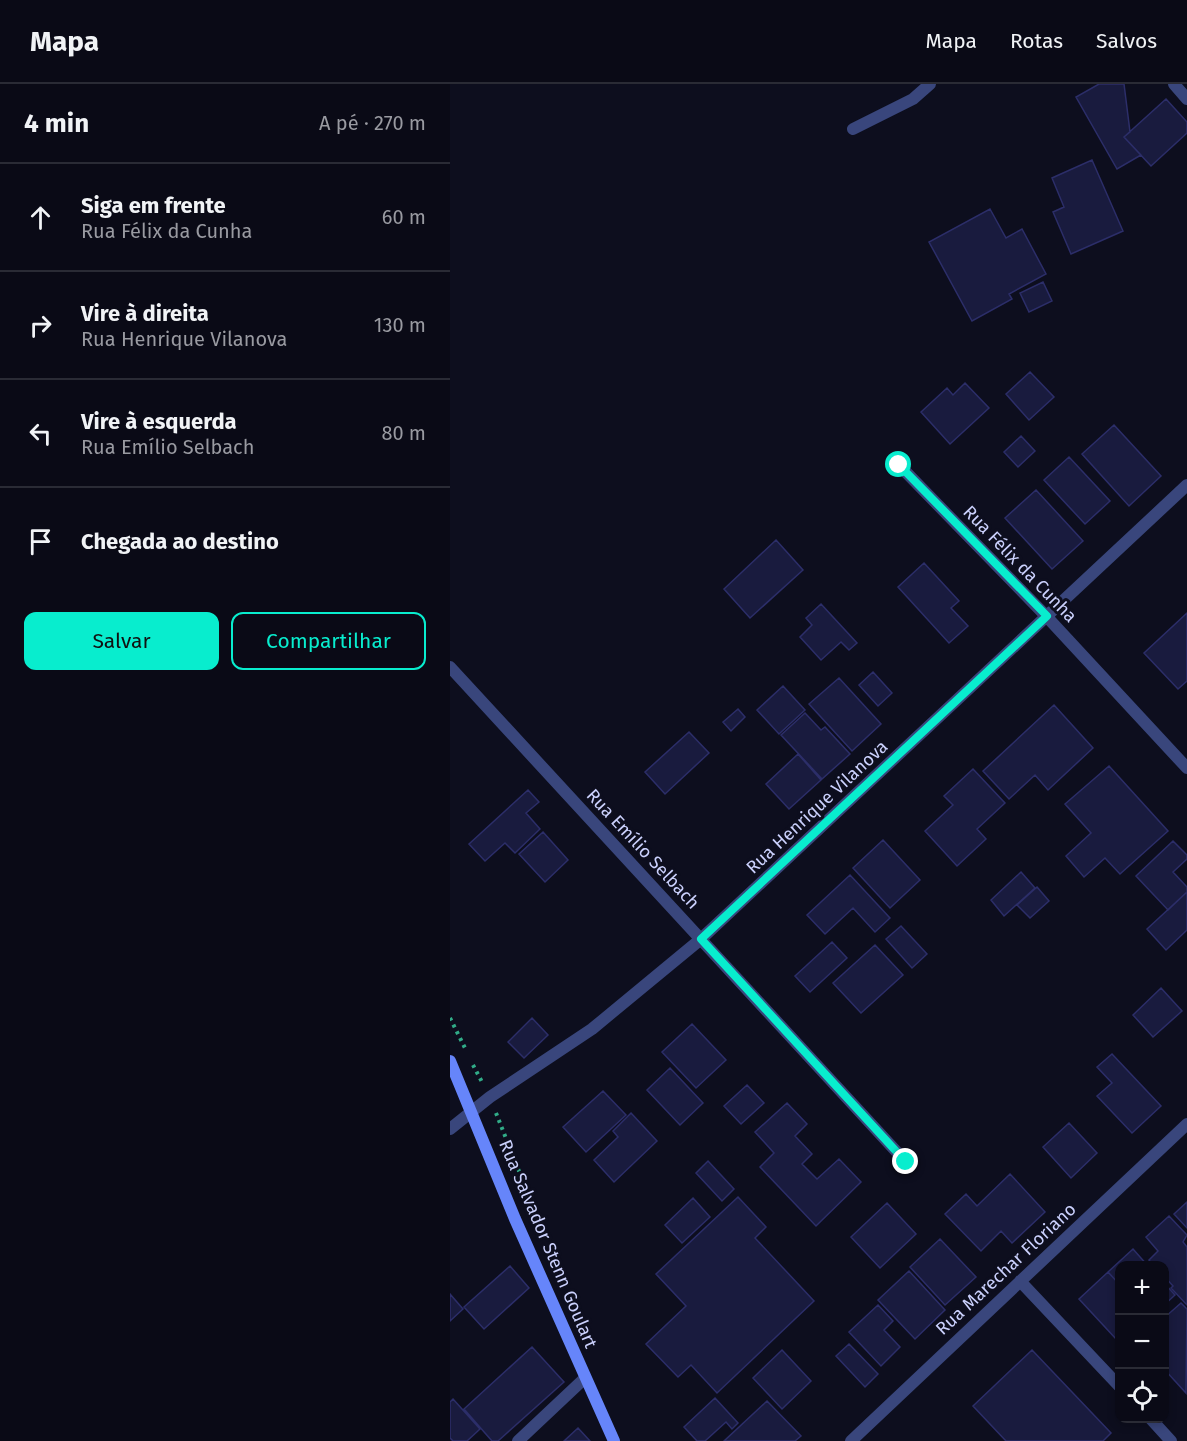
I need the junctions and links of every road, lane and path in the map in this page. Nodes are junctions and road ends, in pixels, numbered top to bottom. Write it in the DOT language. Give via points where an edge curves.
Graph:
graph roads {
  1 [pos="930,84"];
  2 [pos="1174,84"];
  3 [pos="1187,99"];
  4 [pos="853,129"];
  5 [pos="899,465"];
  6 [pos="1187,485"];
  7 [pos="1047,616"];
  8 [pos="450,667"];
  9 [pos="1187,768"];
  10 [pos="701,939"];
  11 [pos="450,1061"];
  12 [pos="472,1110"];
  13 [pos="1187,1124"];
  14 [pos="450,1130"];
  15 [pos="906,1162"];
  16 [pos="1020,1281"];
  17 [pos="585,1378"];
  18 [pos="1115,1383"];
  19 [pos="1154,1423"];
  20 [pos="518,1441"];
  21 [pos="614,1441"];
  22 [pos="851,1441"];
  23 [pos="1171,1441"];
  1 -- 4 [label="street" via="913,99"];
  2 -- 3 [label="street"];
  5 -- 7 [label="street, Rua Félix da Cunha"];
  6 -- 7 [label="street, Rua Henrique Vilanova"];
  7 -- 9 [label="street, Rua Félix da Cunha"];
  7 -- 10 [label="street, Rua Henrique Vilanova"];
  8 -- 10 [label="street, Rua Emílio Selbach"];
  10 -- 12 [label="street, Rua Henrique Vilanova" via="591,1029"];
  10 -- 15 [label="street, Rua Emílio Selbach"];
  11 -- 12 [label="main road, Rua Salvador Stenn Goulart"];
  12 -- 14 [label="street, Rua Henrique Vilanova"];
  12 -- 17 [label="main road, Rua Salvador Stenn Goulart" via="515,1220"];
  13 -- 16 [label="street, Rua Marechar Floriano"];
  16 -- 18 [label="street"];
  16 -- 22 [label="street, Rua Marechar Floriano"];
  17 -- 20 [label="street"];
  17 -- 21 [label="main road, Rua Salvador Stenn Goulart"];
  19 -- 23 [label="street"];
}
